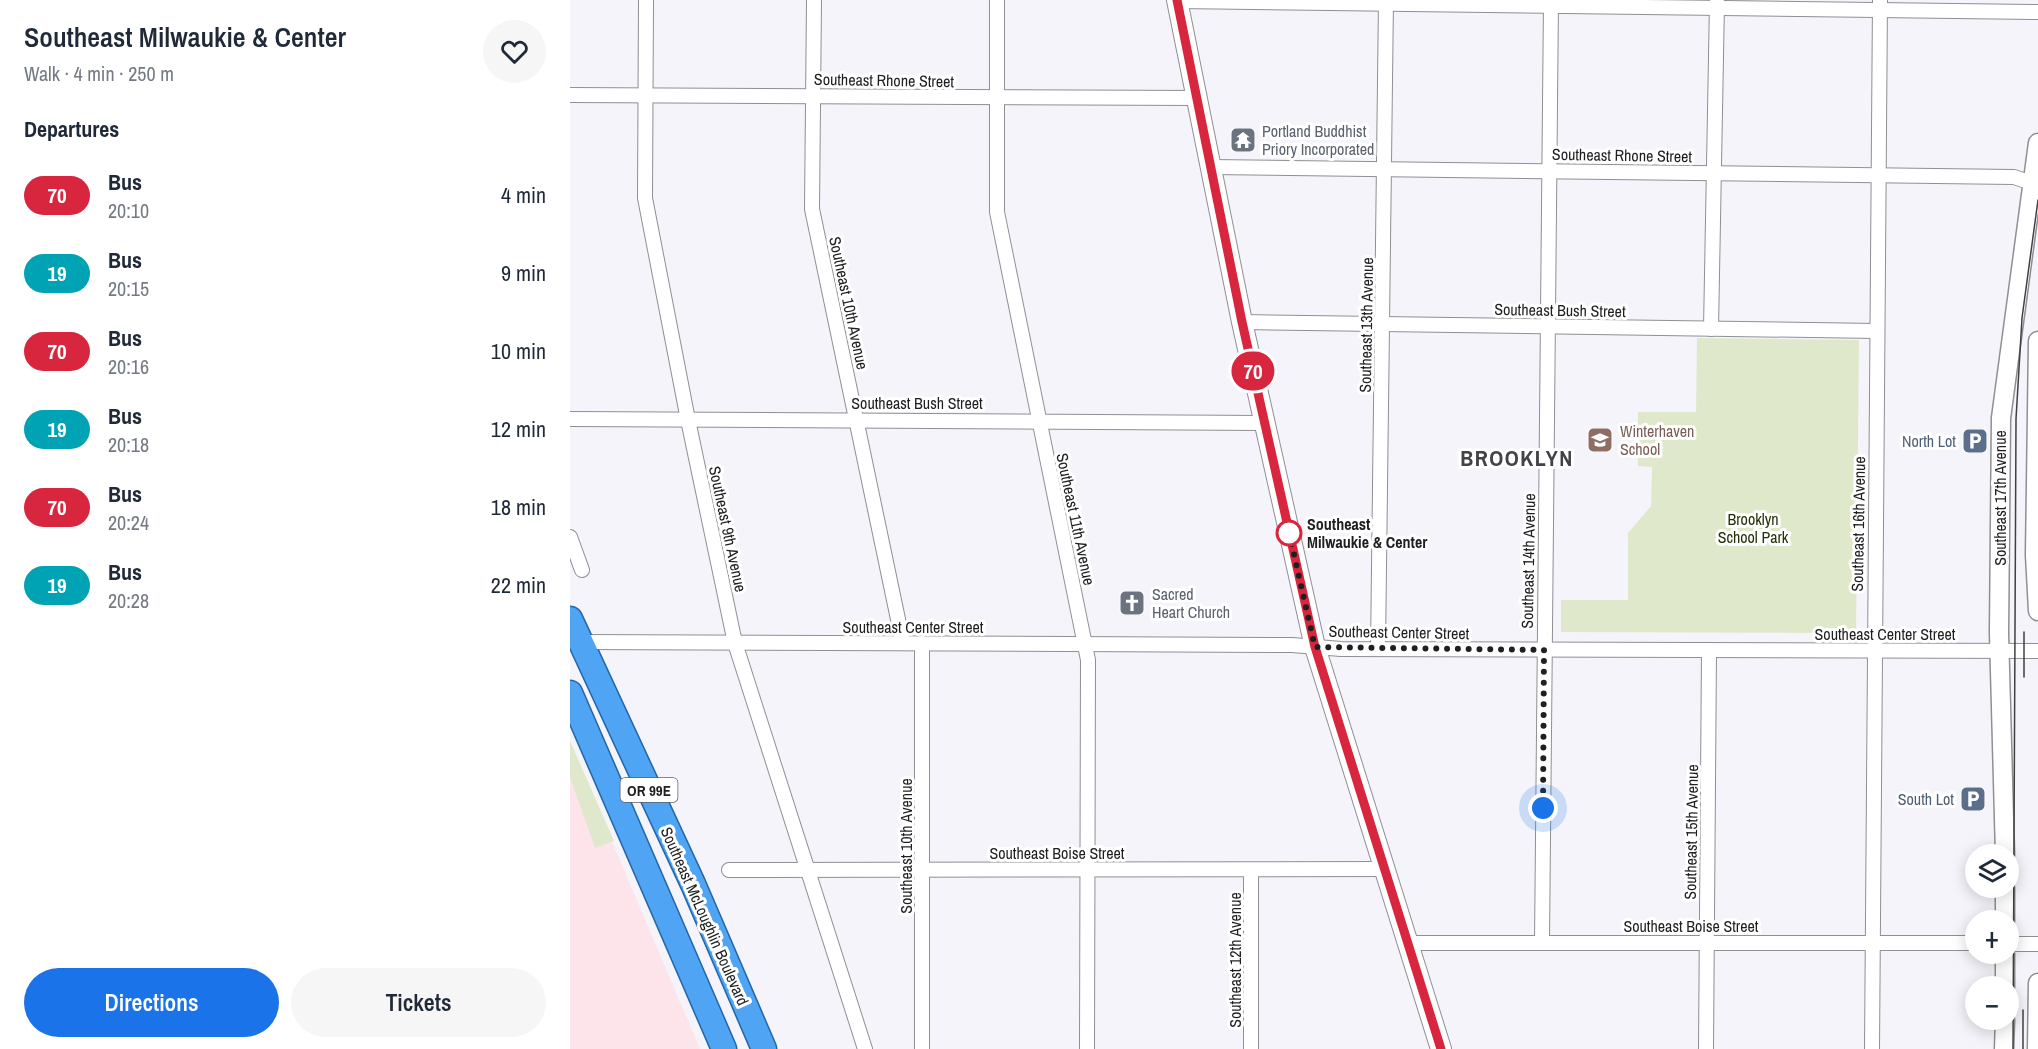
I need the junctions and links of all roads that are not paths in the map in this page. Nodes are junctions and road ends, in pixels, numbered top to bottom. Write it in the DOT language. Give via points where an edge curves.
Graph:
graph roads {
  1 [pos="646,0"];
  2 [pos="814,0"];
  3 [pos="997,0"];
  4 [pos="1177,0"];
  5 [pos="1386,2"];
  6 [pos="1551,3"];
  7 [pos="1717,5"];
  8 [pos="1880,5"];
  9 [pos="2038,12"];
  10 [pos="570,95"];
  11 [pos="813,95"];
  12 [pos="646,96"];
  13 [pos="996,98"];
  14 [pos="1197,98"];
  15 [pos="2038,143"];
  16 [pos="1211,167"];
  17 [pos="1384,168"];
  18 [pos="1548,171"];
  19 [pos="1713,172"];
  20 [pos="1880,174"];
  21 [pos="2032,183"];
  22 [pos="1242,322"];
  23 [pos="1383,323"];
  24 [pos="1548,326"];
  25 [pos="1711,330"];
  26 [pos="1878,331"];
  27 [pos="2038,341"];
  28 [pos="570,419"];
  29 [pos="688,420"];
  30 [pos="856,420"];
  31 [pos="1038,420"];
  32 [pos="1264,423"];
  33 [pos="570,537"];
  34 [pos="582,570"];
  35 [pos="2038,611"];
  36 [pos="570,619"];
  37 [pos="580,642"];
  38 [pos="735,643"];
  39 [pos="903,643"];
  40 [pos="922,643"];
  41 [pos="1085,645"];
  42 [pos="1315,647"];
  43 [pos="1378,649"];
  44 [pos="1544,650"];
  45 [pos="1709,650"];
  46 [pos="1873,651"];
  47 [pos="2000,651"];
  48 [pos="2038,651"];
  49 [pos="570,693"];
  50 [pos="2005,844"];
  51 [pos="808,869"];
  52 [pos="1384,869"];
  53 [pos="729,870"];
  54 [pos="922,870"];
  55 [pos="1086,870"];
  56 [pos="1251,871"];
  57 [pos="1542,942"];
  58 [pos="1706,942"];
  59 [pos="1407,943"];
  60 [pos="1872,943"];
  61 [pos="1965,943"];
  62 [pos="2019,944"];
  63 [pos="2038,944"];
  64 [pos="2038,983"];
  65 [pos="2005,1030"];
  66 [pos="724,1049"];
  67 [pos="764,1049"];
  68 [pos="865,1049"];
  69 [pos="922,1049"];
  70 [pos="1087,1049"];
  71 [pos="1251,1049"];
  72 [pos="1441,1049"];
  73 [pos="1706,1049"];
  74 [pos="1872,1049"];
  75 [pos="2004,1049"];
  76 [pos="2037,1049"];
  1 -- 12 [label="street, Southeast 9th Avenue"];
  2 -- 11 [label="street, Southeast 10th Avenue"];
  3 -- 13 [label="street, Southeast 11th Avenue"];
  4 -- 5 [label="street"];
  4 -- 14 [label="main road"];
  5 -- 6 [label="street"];
  5 -- 17 [label="street, Southeast 13th Avenue"];
  6 -- 7 [label="street"];
  6 -- 18 [label="street, Southeast 14th Avenue"];
  7 -- 8 [label="street"];
  7 -- 19 [label="street"];
  8 -- 9 [label="street"];
  8 -- 20 [label="street, Southeast 16th Avenue"];
  10 -- 12 [label="street, Southeast Rhone Street"];
  11 -- 12 [label="street, Southeast Rhone Street"];
  11 -- 13 [label="street, Southeast Rhone Street"];
  11 -- 30 [label="street, Southeast 10th Avenue" via="812,209"];
  12 -- 29 [label="street, Southeast 9th Avenue" via="646,210"];
  13 -- 14 [label="street, Southeast Rhone Street"];
  13 -- 31 [label="street, Southeast 11th Avenue" via="997,212"];
  14 -- 16 [label="main road"];
  15 -- 21 [label="street, Southeast 17th Avenue"];
  16 -- 17 [label="street, Southeast Rhone Street"];
  16 -- 22 [label="main road"];
  17 -- 18 [label="street, Southeast Rhone Street"];
  17 -- 23 [label="street, Southeast 13th Avenue"];
  18 -- 19 [label="street, Southeast Rhone Street"];
  18 -- 24 [label="street, Southeast 14th Avenue"];
  19 -- 20 [label="street, Southeast Rhone Street"];
  19 -- 25 [label="street"];
  20 -- 21 [label="street, Southeast Rhone Street" via="2014,177"];
  20 -- 26 [label="street, Southeast 16th Avenue"];
  21 -- 47 [label="street, Southeast 17th Avenue" via="2001,418"];
  22 -- 23 [label="street, Southeast Bush Street"];
  22 -- 32 [label="main road"];
  23 -- 24 [label="street, Southeast Bush Street"];
  23 -- 43 [label="street, Southeast 13th Avenue"];
  24 -- 25 [label="street, Southeast Bush Street"];
  24 -- 44 [label="street, Southeast 14th Avenue"];
  25 -- 26 [label="street, Southeast Bush Street"];
  26 -- 46 [label="street, Southeast 16th Avenue"];
  27 -- 35 [label="street"];
  28 -- 29 [label="street, Southeast Bush Street"];
  29 -- 30 [label="street, Southeast Bush Street"];
  29 -- 38 [label="street, Southeast 9th Avenue"];
  30 -- 31 [label="street, Southeast Bush Street"];
  30 -- 39 [label="street, Southeast 10th Avenue"];
  31 -- 32 [label="street, Southeast Bush Street"];
  31 -- 41 [label="street, Southeast 11th Avenue"];
  32 -- 42 [label="main road"];
  33 -- 34 [label="street"];
  36 -- 37 [label="highway, Southeast McLoughlin Boulevard / OR 99E"];
  37 -- 38 [label="street, Southeast Center Street"];
  37 -- 67 [label="highway, Southeast McLoughlin Boulevard / OR 99E" via="693,884"];
  38 -- 39 [label="street, Southeast Center Street"];
  38 -- 51 [label="street, Southeast 9th Avenue"];
  39 -- 40 [label="street, Southeast Center Street"];
  40 -- 41 [label="street, Southeast Center Street"];
  40 -- 54 [label="street, Southeast 10th Avenue"];
  41 -- 42 [label="street, Southeast Center Street"];
  41 -- 55 [label="street, Southeast 11th Avenue"];
  42 -- 43 [label="street, Southeast Center Street"];
  42 -- 52 [label="main road"];
  43 -- 44 [label="street, Southeast Center Street"];
  44 -- 45 [label="street, Southeast Center Street"];
  44 -- 57 [label="street, Southeast 14th Avenue"];
  45 -- 46 [label="street, Southeast Center Street"];
  45 -- 58 [label="street, Southeast 15th Avenue"];
  46 -- 47 [label="street, Southeast Center Street"];
  46 -- 60 [label="street, Southeast 16th Avenue"];
  47 -- 48 [label="street, Southeast Center Street"];
  47 -- 50 [label="street, Southeast 17th Avenue"];
  49 -- 66 [label="highway, Southeast McLoughlin Boulevard / OR 99E"];
  51 -- 53 [label="street, Southeast Boise Street"];
  51 -- 54 [label="street, Southeast Boise Street"];
  51 -- 68 [label="street, Southeast 9th Avenue"];
  52 -- 56 [label="street, Southeast Boise Street"];
  52 -- 59 [label="main road"];
  54 -- 55 [label="street, Southeast Boise Street"];
  54 -- 69 [label="street, Southeast 10th Avenue"];
  55 -- 56 [label="street, Southeast Boise Street"];
  55 -- 70 [label="street, Southeast 11th Avenue"];
  56 -- 71 [label="street, Southeast 12th Avenue"];
  57 -- 58 [label="street, Southeast Boise Street"];
  57 -- 59 [label="street, Southeast Boise Street"];
  58 -- 60 [label="street, Southeast Boise Street"];
  58 -- 73 [label="street, Southeast 15th Avenue"];
  59 -- 72 [label="main road"];
  60 -- 61 [label="street, Southeast Boise Street"];
  60 -- 74 [label="street, Southeast 16th Avenue"];
  62 -- 63 [label="street"];
  64 -- 76 [label="street"];
  65 -- 75 [label="street"];
}
